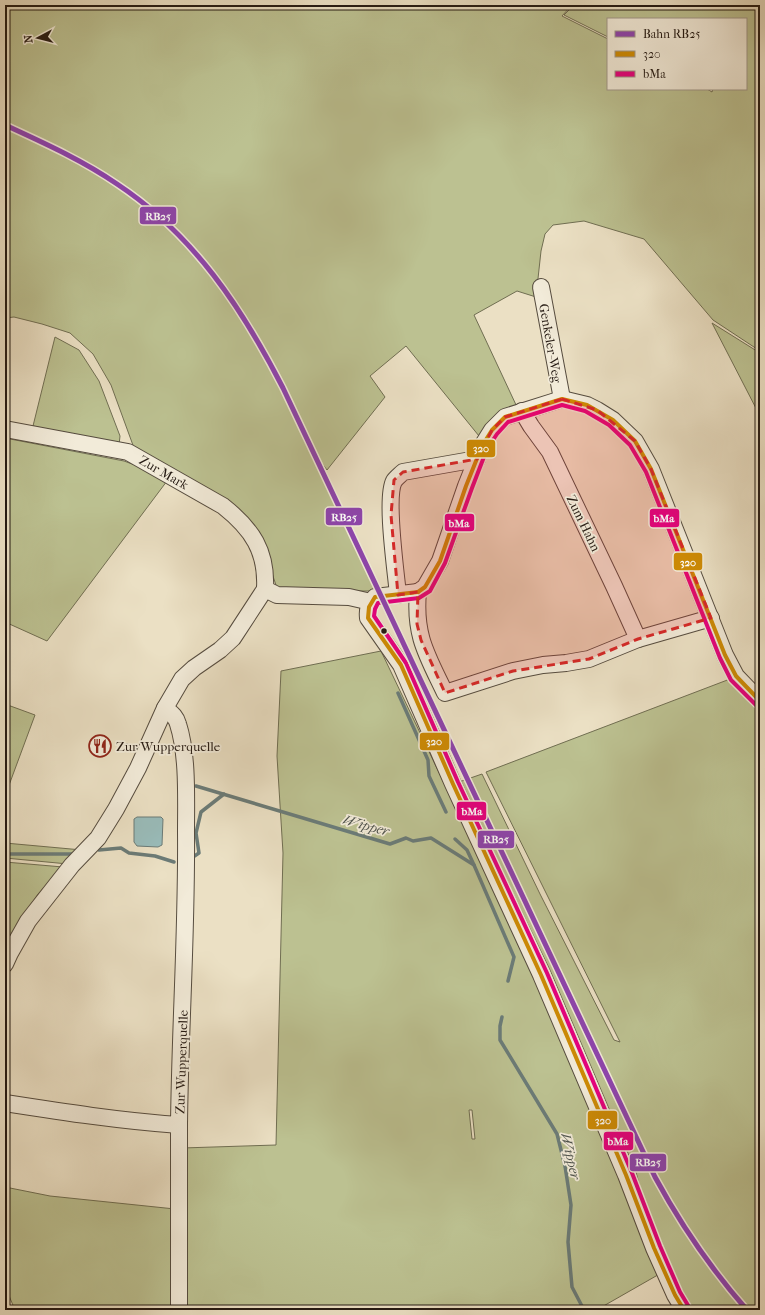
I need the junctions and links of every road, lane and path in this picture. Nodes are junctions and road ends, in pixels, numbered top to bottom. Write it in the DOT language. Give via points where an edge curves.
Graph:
graph roads {
  1 [pos="541,287"];
  2 [pos="562,399"];
  3 [pos="522,411"];
  4 [pos="5,429"];
  5 [pos="476,459"];
  6 [pos="266,589"];
  7 [pos="418,592"];
  8 [pos="398,595"];
  9 [pos="371,602"];
  10 [pos="711,618"];
  11 [pos="638,640"];
  12 [pos="760,700"];
  13 [pos="165,708"];
  14 [pos="5,964"];
  15 [pos="5,1103"];
  16 [pos="179,1125"];
  17 [pos="179,1310"];
  18 [pos="684,1310"];
  1 -- 2 [label="street, Genkeler-Weg"];
  2 -- 3 [label="street"];
  2 -- 10 [label="street" via="597,410 613,420 635,441 651,468"];
  3 -- 5 [label="street" via="505,417 492,430"];
  3 -- 11 [label="street, Zum Hahn" via="550,452"];
  4 -- 6 [label="street, Zur Mark" via="128,452 223,506 248,528 256,543 264,563"];
  5 -- 7 [label="street" via="440,561 425,587"];
  5 -- 8 [label="street" via="402,472 394,480 390,495"];
  6 -- 9 [label="street" via="277,595 349,597"];
  6 -- 13 [label="street" via="233,638 182,679"];
  7 -- 8 [label="street"];
  7 -- 11 [label="street" via="417,624 421,640 445,693 513,671 589,658"];
  8 -- 9 [label="street" via="375,597"];
  9 -- 18 [label="street" via="367,610 368,618 400,665 541,975 626,1175 654,1248"];
  10 -- 11 [label="street"];
  10 -- 12 [label="street" via="736,676"];
  13 -- 14 [label="street" via="138,768 98,838 72,865 28,922"];
  13 -- 16 [label="street, Zur Wupperquelle" via="173,714 178,723 186,796"];
  15 -- 16 [label="street, Zur Wupperquelle"];
  16 -- 17 [label="street"];
}
